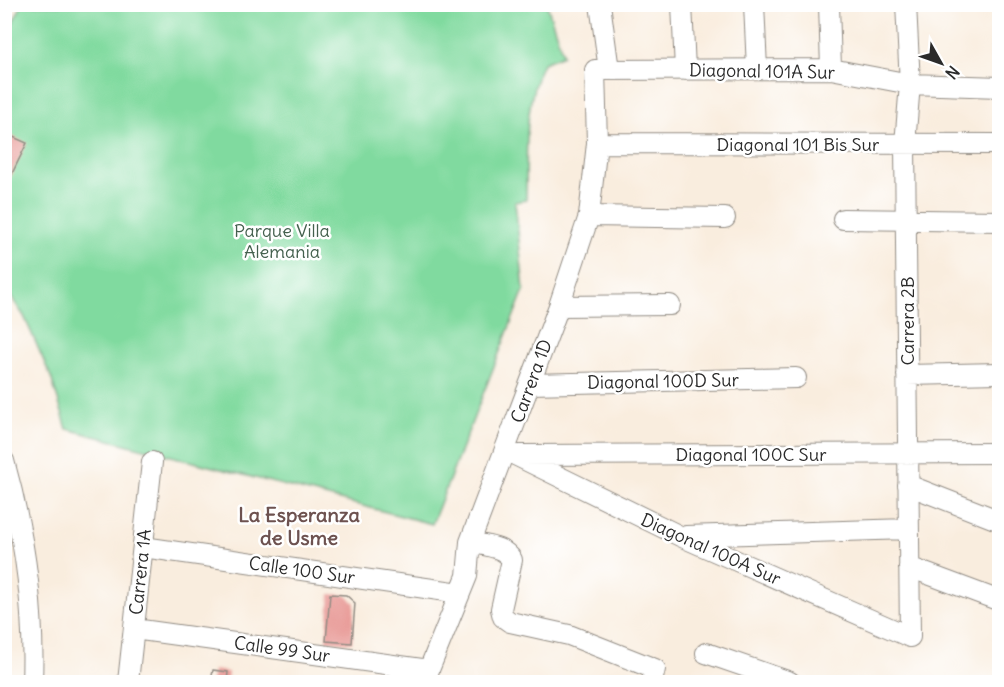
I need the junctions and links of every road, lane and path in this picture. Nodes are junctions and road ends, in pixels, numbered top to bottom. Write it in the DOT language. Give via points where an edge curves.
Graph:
graph roads {
  1 [pos="600,4"];
  2 [pos="682,4"];
  3 [pos="754,4"];
  4 [pos="829,4"];
  5 [pos="906,4"];
  6 [pos="757,69"];
  7 [pos="831,69"];
  8 [pos="602,70"];
  9 [pos="685,70"];
  10 [pos="910,84"];
  11 [pos="999,87"];
  12 [pos="597,143"];
  13 [pos="905,144"];
  14 [pos="999,144"];
  15 [pos="589,216"];
  16 [pos="725,218"];
  17 [pos="843,219"];
  18 [pos="906,220"];
  19 [pos="999,221"];
  20 [pos="670,304"];
  21 [pos="559,306"];
  22 [pos="999,373"];
  23 [pos="907,375"];
  24 [pos="796,378"];
  25 [pos="530,384"];
  26 [pos="908,453"];
  27 [pos="999,453"];
  28 [pos="509,456"];
  29 [pos="4,461"];
  30 [pos="152,462"];
  31 [pos="908,485"];
  32 [pos="999,520"];
  33 [pos="908,529"];
  34 [pos="680,536"];
  35 [pos="470,542"];
  36 [pos="143,547"];
  37 [pos="909,567"];
  38 [pos="460,593"];
  39 [pos="999,601"];
  40 [pos="134,628"];
  41 [pos="910,638"];
  42 [pos="706,652"];
  43 [pos="427,676"];
  44 [pos="653,676"];
  45 [pos="32,682"];
  46 [pos="128,682"];
  47 [pos="790,682"];
  1 -- 8 [label="street, Carrera 1D"];
  2 -- 9 [label="street"];
  3 -- 6 [label="street"];
  4 -- 7 [label="street"];
  5 -- 10 [label="street, Carrera 2B"];
  6 -- 7 [label="street, Diagonal 101A Sur"];
  6 -- 9 [label="street, Diagonal 101A Sur"];
  7 -- 10 [label="street, Diagonal 101A Sur"];
  8 -- 9 [label="street, Diagonal 101A Sur"];
  8 -- 12 [label="street, Carrera 1D"];
  10 -- 11 [label="street, Diagonal 101A Sur"];
  10 -- 13 [label="street, Carrera 2B"];
  12 -- 13 [label="street, Diagonal 101 Bis Sur"];
  12 -- 15 [label="street, Carrera 1D"];
  13 -- 14 [label="street, Diagonal 101 Bis Sur"];
  13 -- 18 [label="street, Carrera 2B"];
  15 -- 16 [label="street"];
  15 -- 21 [label="street, Carrera 1D"];
  17 -- 18 [label="street"];
  18 -- 19 [label="street"];
  18 -- 23 [label="street, Carrera 2B"];
  20 -- 21 [label="street"];
  21 -- 25 [label="street, Carrera 1D"];
  22 -- 23 [label="street"];
  23 -- 26 [label="street, Carrera 2B"];
  24 -- 25 [label="street, Diagonal 100D Sur"];
  25 -- 28 [label="street, Carrera 1D"];
  26 -- 27 [label="street, Diagonal 100C Sur"];
  26 -- 28 [label="street, Diagonal 100C Sur"];
  26 -- 31 [label="street, Carrera 2B"];
  28 -- 34 [label="street, Diagonal 100A Sur"];
  28 -- 35 [label="street, Carrera 1D"];
  29 -- 45 [label="street" via="25,559"];
  30 -- 36 [label="street, Carrera 1A"];
  31 -- 32 [label="street"];
  31 -- 33 [label="street, Carrera 2B"];
  33 -- 34 [label="street"];
  33 -- 37 [label="street, Carrera 2B"];
  34 -- 41 [label="street, Diagonal 100A Sur"];
  35 -- 38 [label="street, Carrera 1D" via="467,576"];
  35 -- 44 [label="street" via="502,549 512,560 501,609 503,617 569,635"];
  36 -- 38 [label="street, Calle 100 Sur"];
  36 -- 40 [label="street, Carrera 1A"];
  37 -- 39 [label="street"];
  37 -- 41 [label="street, Carrera 2B"];
  38 -- 43 [label="street, Carrera 1D"];
  40 -- 43 [label="street, Calle 99 Sur"];
  40 -- 46 [label="street, Carrera 1A"];
  42 -- 47 [label="street"];
}
